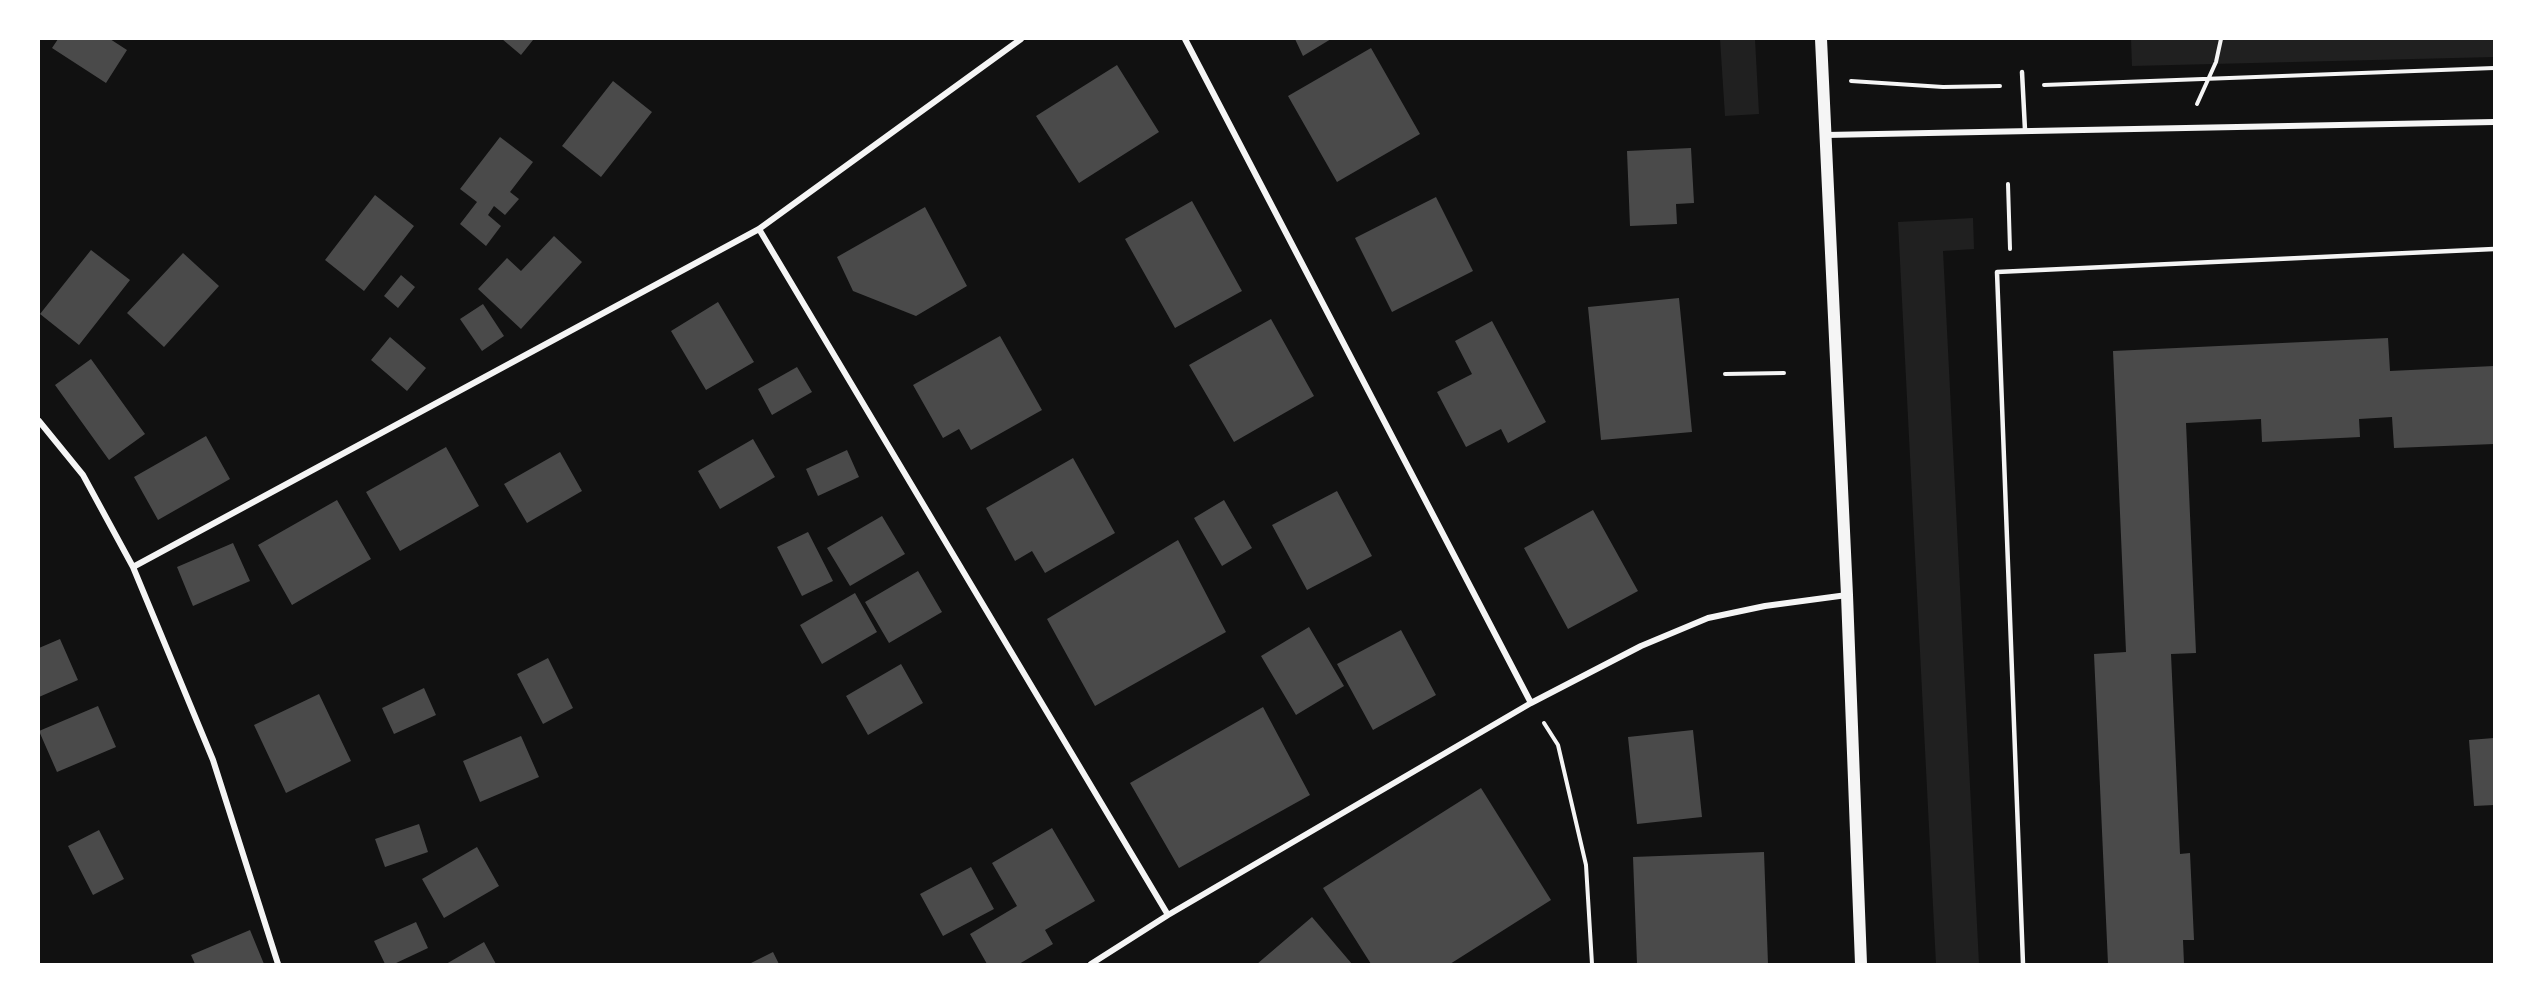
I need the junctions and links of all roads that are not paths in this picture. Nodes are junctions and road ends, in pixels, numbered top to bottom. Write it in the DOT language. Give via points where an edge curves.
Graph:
graph roads {
  1 [pos="1021,39"];
  2 [pos="1185,39"];
  3 [pos="1821,39"];
  4 [pos="2022,72"];
  5 [pos="2494,122"];
  6 [pos="2025,130"];
  7 [pos="1826,135"];
  8 [pos="759,229"];
  9 [pos="2494,249"];
  10 [pos="39,421"];
  11 [pos="133,567"];
  12 [pos="1847,595"];
  13 [pos="1531,703"];
  14 [pos="1168,915"];
  15 [pos="279,964"];
  16 [pos="1091,964"];
  17 [pos="1861,964"];
  18 [pos="2023,964"];
  1 -- 8 [label="street"];
  2 -- 13 [label="street"];
  3 -- 7 [label="main road"];
  4 -- 6 [label="lane"];
  5 -- 6 [label="street"];
  6 -- 7 [label="street"];
  7 -- 12 [label="main road"];
  8 -- 11 [label="street"];
  8 -- 14 [label="street"];
  9 -- 18 [label="lane" via="1996,272"];
  10 -- 11 [label="street" via="83,475"];
  11 -- 15 [label="street" via="213,760"];
  12 -- 13 [label="street" via="1708,618 1641,646"];
  12 -- 17 [label="main road"];
  13 -- 14 [label="street"];
  14 -- 16 [label="street"];
}
